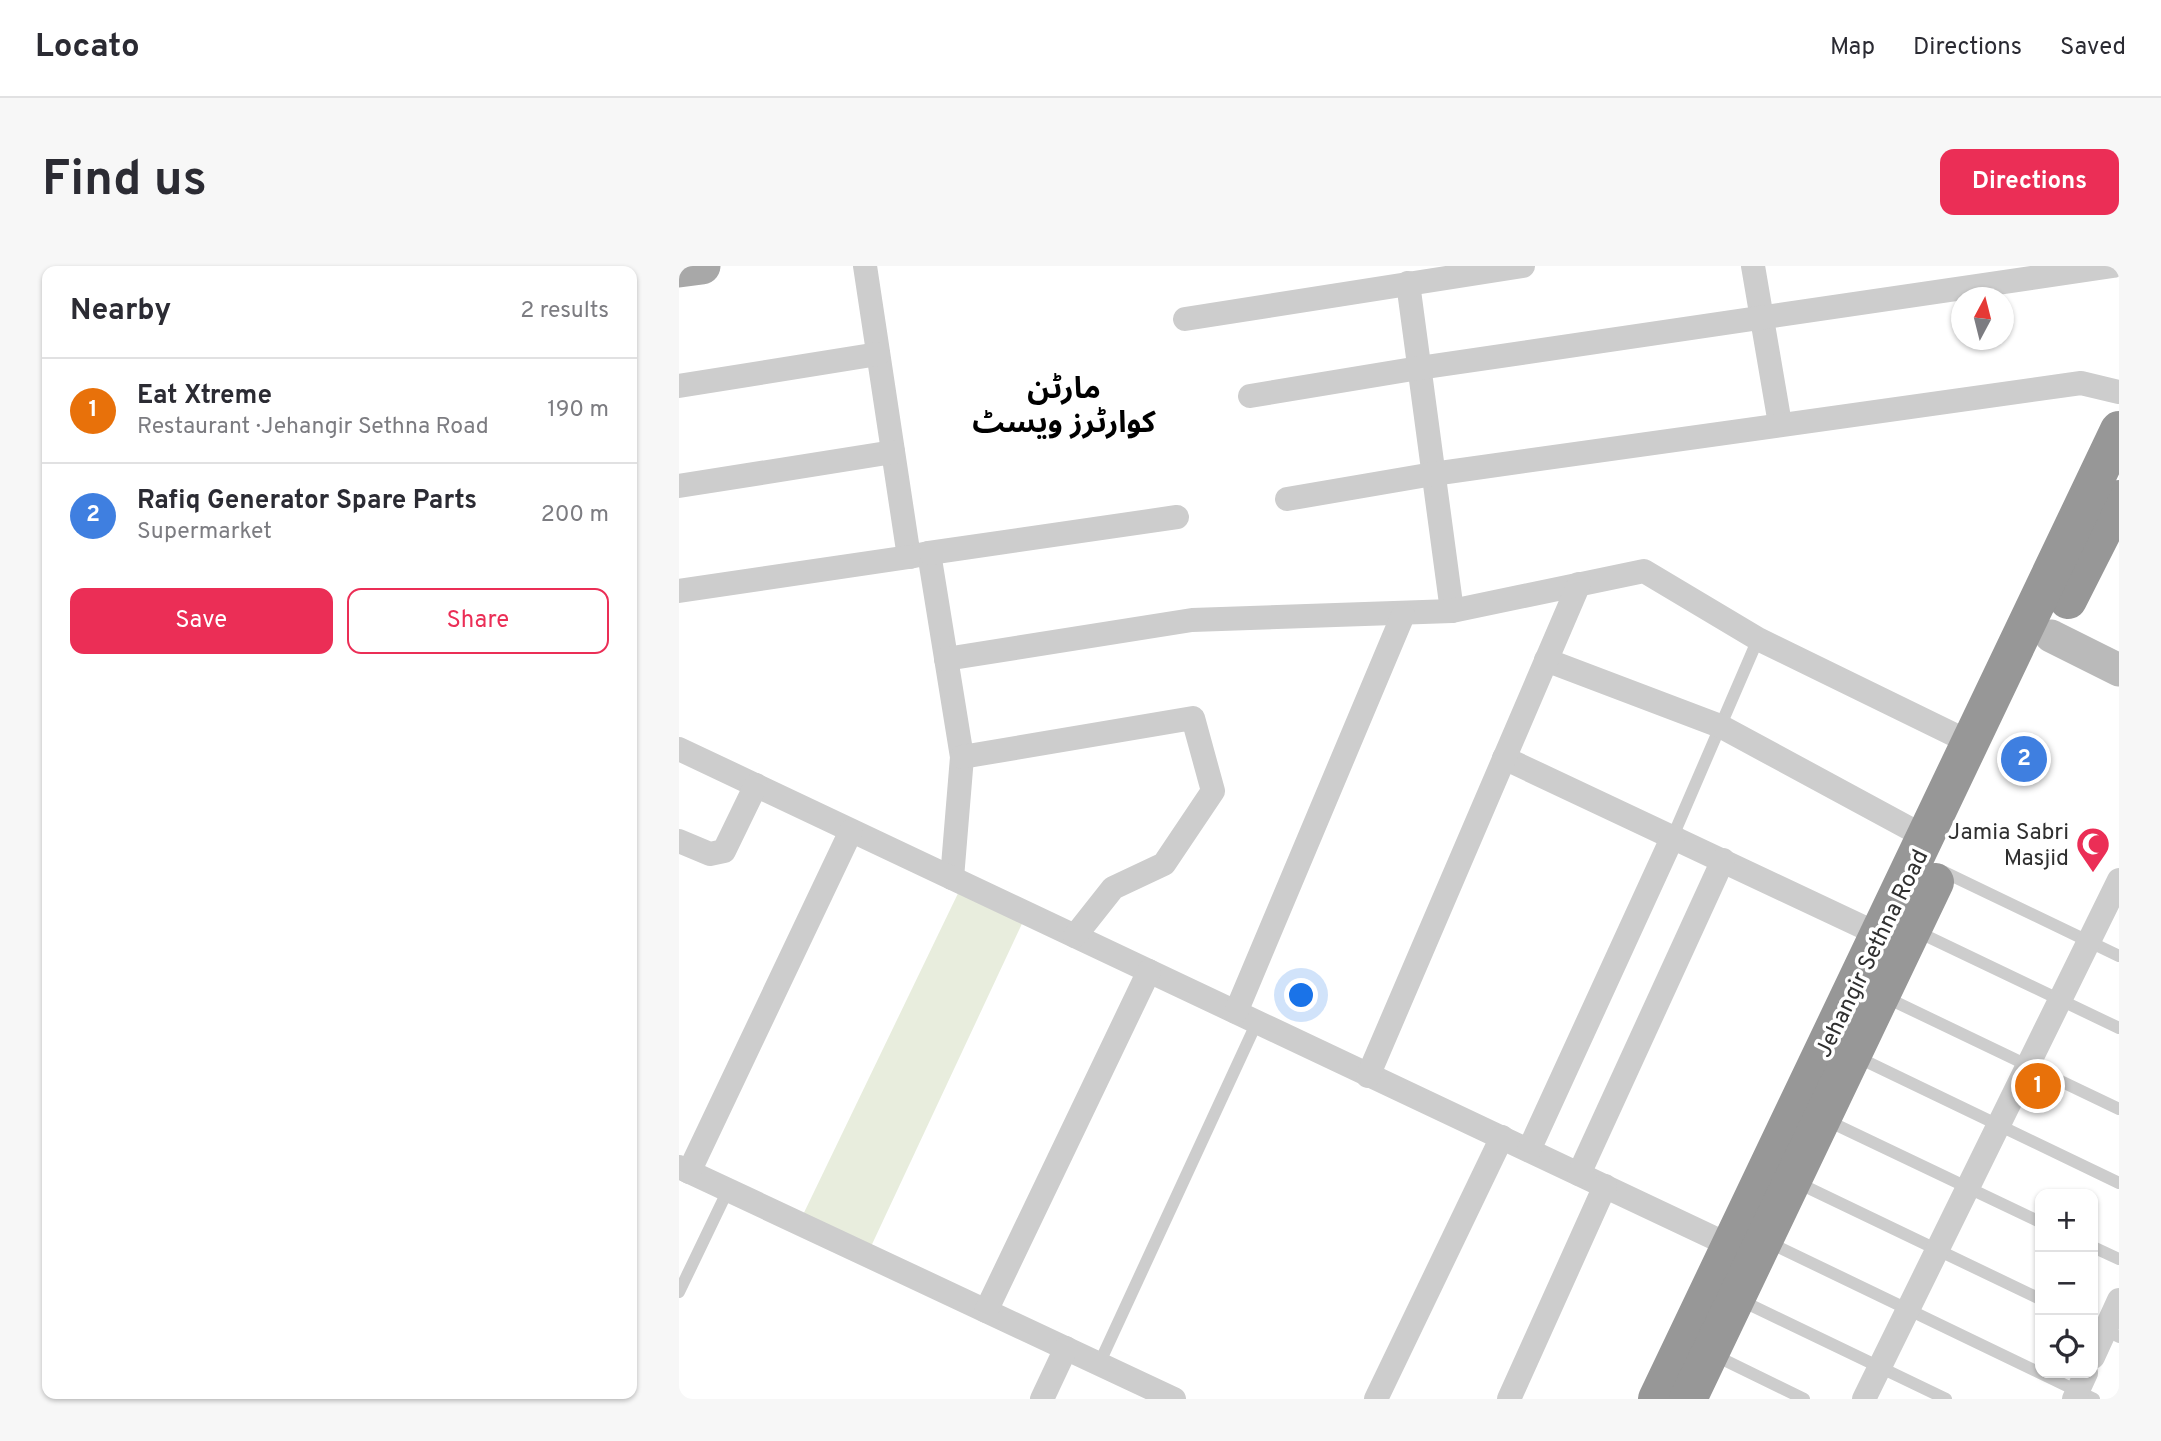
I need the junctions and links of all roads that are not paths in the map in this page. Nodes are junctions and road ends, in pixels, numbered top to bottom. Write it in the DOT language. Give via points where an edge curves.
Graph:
graph roads {
  1 [pos="702,266"];
  2 [pos="865,266"];
  3 [pos="1523,266"];
  4 [pos="1753,266"];
  5 [pos="2116,266"];
  6 [pos="679,269"];
  7 [pos="1408,283"];
  8 [pos="1760,318"];
  9 [pos="1185,319"];
  10 [pos="878,354"];
  11 [pos="1419,368"];
  12 [pos="679,386"];
  13 [pos="2119,392"];
  14 [pos="1250,396"];
  15 [pos="1780,424"];
  16 [pos="2119,430"];
  17 [pos="893,452"];
  18 [pos="1433,474"];
  19 [pos="679,486"];
  20 [pos="1287,499"];
  21 [pos="2119,499"];
  22 [pos="1177,517"];
  23 [pos="919,555"];
  24 [pos="1579,584"];
  25 [pos="679,591"];
  26 [pos="1452,611"];
  27 [pos="1403,615"];
  28 [pos="2051,636"];
  29 [pos="1758,639"];
  30 [pos="946,659"];
  31 [pos="1546,660"];
  32 [pos="2119,670"];
  33 [pos="1720,726"];
  34 [pos="1971,743"];
  35 [pos="679,749"];
  36 [pos="962,757"];
  37 [pos="1504,758"];
  38 [pos="756,785"];
  39 [pos="851,831"];
  40 [pos="1673,836"];
  41 [pos="679,841"];
  42 [pos="1934,854"];
  43 [pos="1723,860"];
  44 [pos="952,878"];
  45 [pos="2119,880"];
  46 [pos="1896,932"];
  47 [pos="1075,936"];
  48 [pos="2089,941"];
  49 [pos="2119,956"];
  50 [pos="1149,971"];
  51 [pos="1882,995"];
  52 [pos="2060,1000"];
  53 [pos="1246,1017"];
  54 [pos="2119,1028"];
  55 [pos="1854,1055"];
  56 [pos="2028,1065"];
  57 [pos="1368,1076"];
  58 [pos="2119,1109"];
  59 [pos="1822,1118"];
  60 [pos="1999,1125"];
  61 [pos="1502,1137"];
  62 [pos="1529,1150"];
  63 [pos="684,1169"];
  64 [pos="1579,1174"];
  65 [pos="1793,1180"];
  66 [pos="2119,1183"];
  67 [pos="1605,1186"];
  68 [pos="1968,1187"];
  69 [pos="728,1190"];
  70 [pos="2035,1220"];
  71 [pos="1748,1243"];
  72 [pos="2098,1249"];
  73 [pos="1938,1250"];
  74 [pos="2119,1259"];
  75 [pos="679,1292"];
  76 [pos="2035,1297"];
  77 [pos="1737,1298"];
  78 [pos="2119,1300"];
  79 [pos="1908,1309"];
  80 [pos="986,1311"];
  81 [pos="2105,1330"];
  82 [pos="1066,1348"];
  83 [pos="1710,1354"];
  84 [pos="1099,1364"];
  85 [pos="1880,1367"];
  86 [pos="2083,1391"];
  87 [pos="1042,1399"];
  88 [pos="1173,1399"];
  89 [pos="1376,1399"];
  90 [pos="1509,1399"];
  91 [pos="1657,1399"];
  92 [pos="1688,1399"];
  93 [pos="1804,1399"];
  94 [pos="1864,1399"];
  95 [pos="1947,1399"];
  1 -- 6 [label="main road"];
  2 -- 10 [label="street"];
  3 -- 7 [label="street"];
  4 -- 8 [label="street"];
  5 -- 8 [label="street"];
  7 -- 9 [label="street"];
  7 -- 11 [label="street"];
  8 -- 11 [label="street"];
  8 -- 15 [label="street"];
  10 -- 12 [label="street"];
  10 -- 17 [label="street"];
  11 -- 14 [label="street"];
  11 -- 18 [label="street"];
  13 -- 15 [label="street" via="2081,383"];
  15 -- 18 [label="street"];
  16 -- 34 [label="highway, Jehangir Sethna Road"];
  17 -- 19 [label="street"];
  17 -- 23 [label="street"];
  18 -- 20 [label="street"];
  18 -- 26 [label="street"];
  21 -- 28 [label="highway, Jehangir Sethna Road" via="2103,544"];
  22 -- 23 [label="street"];
  23 -- 25 [label="street"];
  23 -- 30 [label="street"];
  24 -- 26 [label="street"];
  24 -- 29 [label="street" via="1644,571"];
  24 -- 31 [label="street"];
  26 -- 27 [label="street"];
  27 -- 30 [label="street" via="1192,620"];
  27 -- 53 [label="street"];
  28 -- 32 [label="street"];
  28 -- 42 [label="highway, Jehangir Sethna Road"];
  29 -- 33 [label="lane"];
  29 -- 34 [label="street"];
  30 -- 36 [label="street"];
  31 -- 33 [label="street"];
  31 -- 37 [label="street"];
  33 -- 40 [label="lane"];
  33 -- 42 [label="street"];
  34 -- 42 [label="highway, Jehangir Sethna Road"];
  35 -- 38 [label="street"];
  36 -- 44 [label="street"];
  36 -- 47 [label="street" via="1193,718 1213,791 1164,864 1113,888"];
  37 -- 40 [label="street"];
  37 -- 57 [label="street"];
  38 -- 39 [label="street"];
  38 -- 41 [label="street" via="724,851 710,854"];
  39 -- 44 [label="street"];
  39 -- 63 [label="street"];
  40 -- 43 [label="street"];
  40 -- 62 [label="street"];
  42 -- 46 [label="highway, Jehangir Sethna Road"];
  42 -- 48 [label="lane"];
  43 -- 46 [label="street"];
  43 -- 64 [label="street"];
  44 -- 47 [label="street"];
  45 -- 48 [label="street"];
  46 -- 51 [label="highway, Jehangir Sethna Road"];
  46 -- 52 [label="lane"];
  46 -- 71 [label="highway, Jehangir Sethna Road"];
  47 -- 50 [label="street"];
  48 -- 49 [label="lane"];
  48 -- 52 [label="street"];
  50 -- 53 [label="street"];
  50 -- 80 [label="street"];
  51 -- 55 [label="highway, Jehangir Sethna Road"];
  51 -- 56 [label="lane"];
  52 -- 54 [label="lane"];
  52 -- 56 [label="street"];
  53 -- 57 [label="street"];
  53 -- 84 [label="lane"];
  55 -- 59 [label="highway, Jehangir Sethna Road"];
  55 -- 60 [label="lane"];
  56 -- 58 [label="lane"];
  56 -- 60 [label="street"];
  57 -- 61 [label="street"];
  59 -- 65 [label="highway, Jehangir Sethna Road"];
  59 -- 68 [label="lane"];
  60 -- 66 [label="lane"];
  60 -- 68 [label="street"];
  61 -- 62 [label="street"];
  61 -- 89 [label="street"];
  62 -- 64 [label="street"];
  63 -- 69 [label="street"];
  64 -- 67 [label="street"];
  65 -- 71 [label="highway, Jehangir Sethna Road"];
  65 -- 73 [label="lane"];
  67 -- 71 [label="street"];
  67 -- 90 [label="street"];
  68 -- 70 [label="lane"];
  68 -- 73 [label="street"];
  69 -- 75 [label="lane"];
  69 -- 80 [label="street"];
  71 -- 77 [label="highway, Jehangir Sethna Road"];
  71 -- 79 [label="lane"];
  71 -- 91 [label="highway, Jehangir Sethna Road"];
  72 -- 74 [label="lane"];
  73 -- 76 [label="lane"];
  73 -- 79 [label="street"];
  77 -- 83 [label="highway, Jehangir Sethna Road"];
  77 -- 85 [label="lane"];
  78 -- 81 [label="street"];
  79 -- 85 [label="street"];
  79 -- 86 [label="lane"];
  80 -- 82 [label="street"];
  82 -- 84 [label="street"];
  82 -- 87 [label="street"];
  83 -- 92 [label="highway, Jehangir Sethna Road"];
  83 -- 93 [label="lane"];
  84 -- 88 [label="street"];
  85 -- 94 [label="street"];
  85 -- 95 [label="lane"];
}
